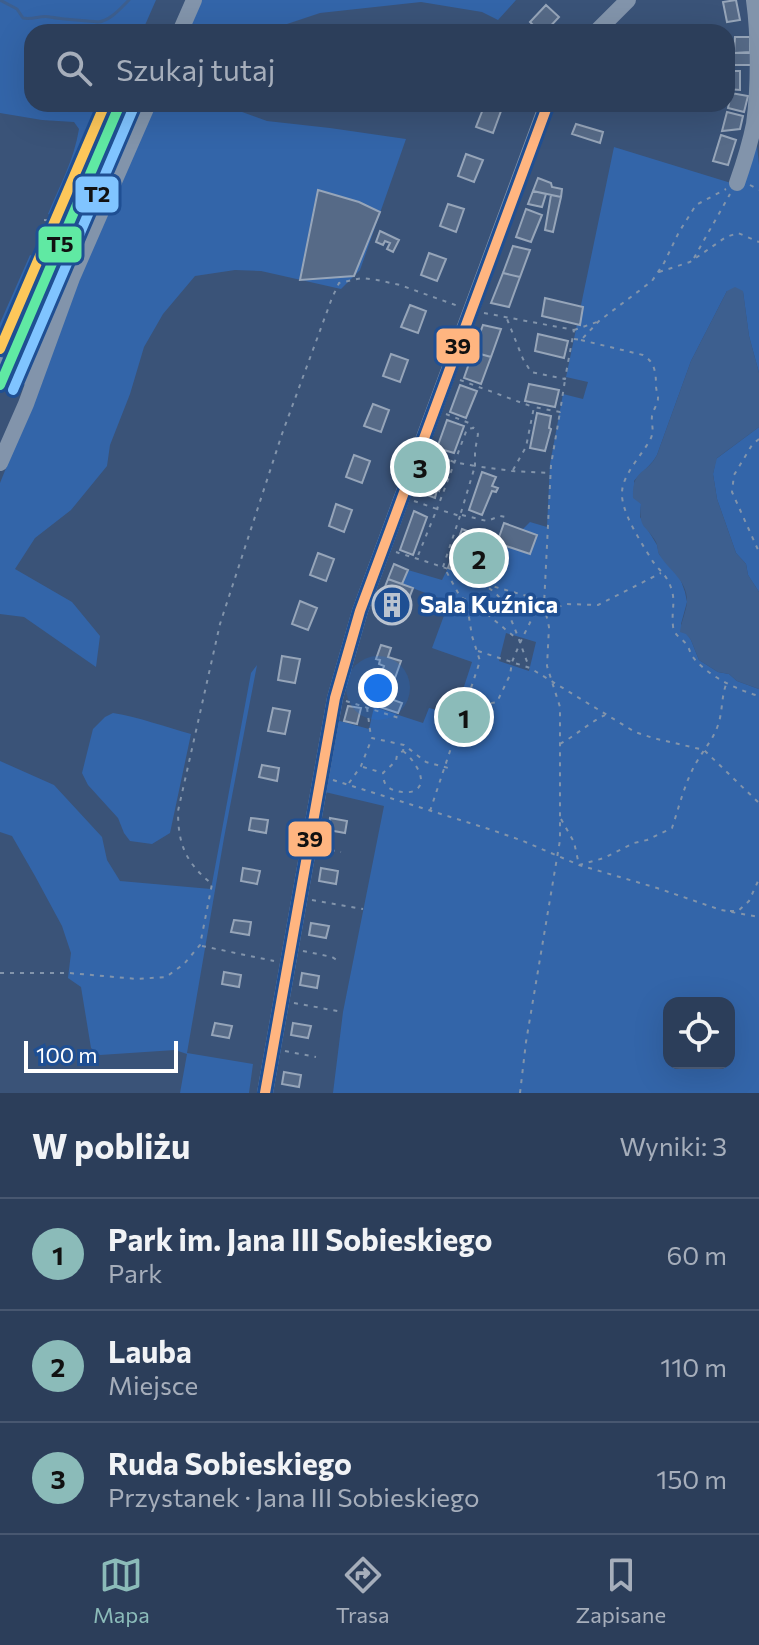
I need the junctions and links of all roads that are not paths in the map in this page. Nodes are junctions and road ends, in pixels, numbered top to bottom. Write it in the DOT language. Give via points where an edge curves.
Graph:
graph roads {
  1 [pos="194,0"];
  2 [pos="628,0"];
  3 [pos="754,0"];
  4 [pos="184,24"];
  5 [pos="604,24"];
  6 [pos="144,112"];
  7 [pos="544,112"];
  8 [pos="737,183"];
  9 [pos="0,365"];
  10 [pos="34,380"];
  11 [pos="0,463"];
  12 [pos="265,1093"];
  1 -- 4 [label="street"];
  2 -- 5 [label="street"];
  3 -- 8 [label="street" via="759,54 755,120"];
  6 -- 10 [label="street"];
  7 -- 12 [label="street" via="360,611 335,698"];
  9 -- 10 [label="street"];
  10 -- 11 [label="street"];
}
